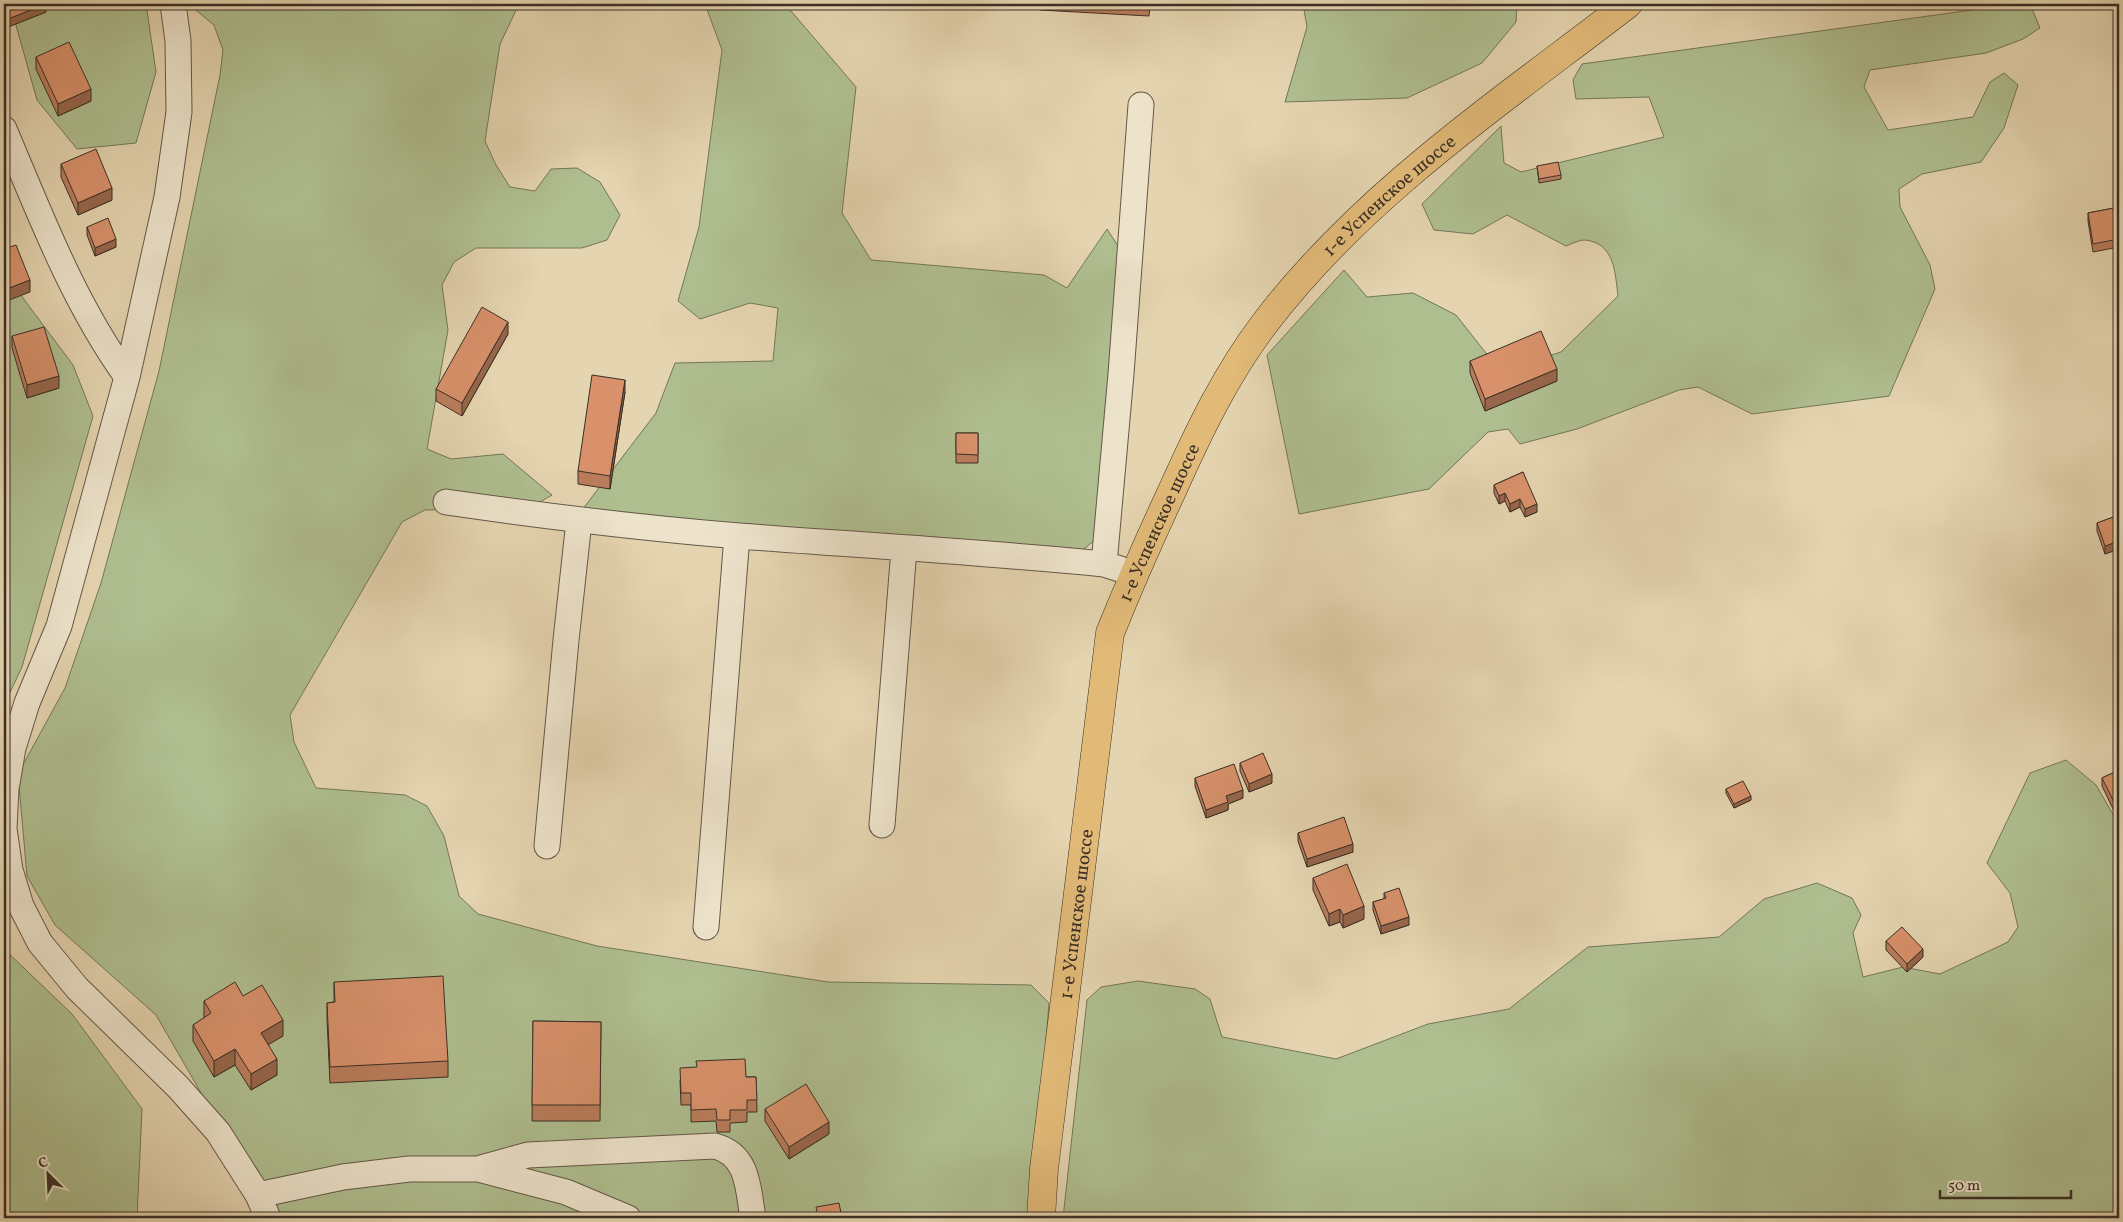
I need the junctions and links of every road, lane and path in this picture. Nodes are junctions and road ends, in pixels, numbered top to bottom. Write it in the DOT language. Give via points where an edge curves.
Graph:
graph roads {
  1 [pos="173,4"];
  2 [pos="1628,4"];
  3 [pos="1141,105"];
  4 [pos="4,129"];
  5 [pos="127,377"];
  6 [pos="446,502"];
  7 [pos="580,521"];
  8 [pos="737,536"];
  9 [pos="904,549"];
  10 [pos="1104,564"];
  11 [pos="1134,574"];
  12 [pos="882,825"];
  13 [pos="547,846"];
  14 [pos="706,927"];
  15 [pos="478,1169"];
  16 [pos="258,1195"];
  17 [pos="268,1218"];
  18 [pos="628,1218"];
  19 [pos="753,1218"];
  20 [pos="1040,1218"];
  1 -- 5 [label="street" via="178,41 179,112 167,198"];
  2 -- 11 [label="main road, 1-е Успенское шоссе" via="1417,168 1307,272 1264,324 1201,426"];
  3 -- 10 [label="street"];
  4 -- 5 [label="street" via="57,255 90,322"];
  5 -- 16 [label="street" via="59,626 27,703 13,748 4,829 10,870 21,906 40,943 77,988 178,1087 218,1132"];
  6 -- 7 [label="street"];
  7 -- 8 [label="street"];
  7 -- 13 [label="street"];
  8 -- 9 [label="street"];
  8 -- 14 [label="street"];
  9 -- 10 [label="street"];
  9 -- 12 [label="street"];
  10 -- 11 [label="street"];
  11 -- 20 [label="main road, 1-е Успенское шоссе" via="1110,633"];
  15 -- 16 [label="street" via="409,1169 343,1177"];
  15 -- 18 [label="street" via="566,1192"];
  15 -- 19 [label="street" via="528,1155 714,1146 728,1150 740,1163"];
  16 -- 17 [label="street"];
}
